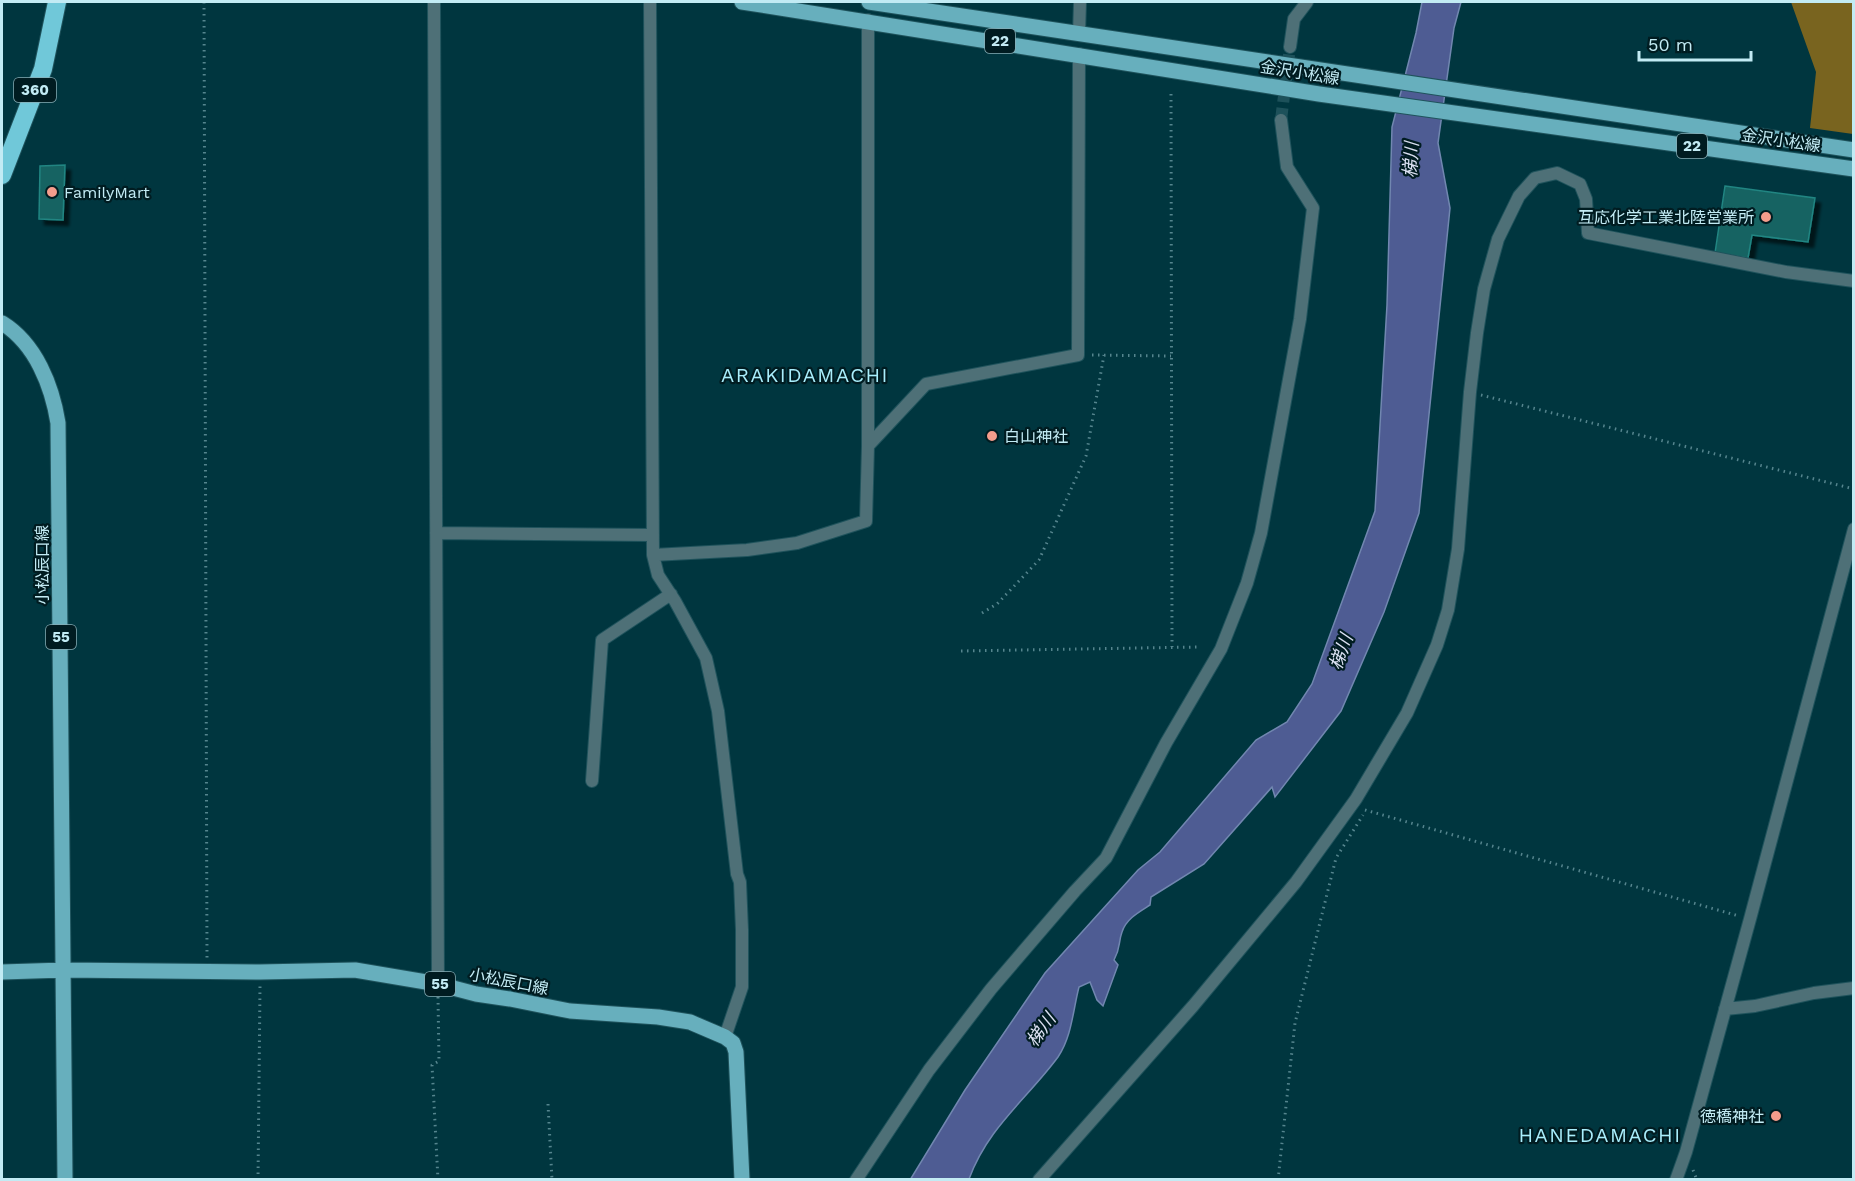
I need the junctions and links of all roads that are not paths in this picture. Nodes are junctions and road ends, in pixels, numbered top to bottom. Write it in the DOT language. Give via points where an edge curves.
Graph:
graph roads {
  1 [pos="57,2"];
  2 [pos="434,2"];
  3 [pos="650,2"];
  4 [pos="742,2"];
  5 [pos="869,2"];
  6 [pos="1080,2"];
  7 [pos="1307,2"];
  8 [pos="868,20"];
  9 [pos="1079,34"];
  10 [pos="1290,47"];
  11 [pos="1079,54"];
  12 [pos="1281,120"];
  13 [pos="1854,150"];
  14 [pos="1854,169"];
  15 [pos="2,175"];
  16 [pos="1854,281"];
  17 [pos="2,323"];
  18 [pos="868,446"];
  19 [pos="1854,529"];
  20 [pos="436,533"];
  21 [pos="653,535"];
  22 [pos="653,555"];
  23 [pos="671,594"];
  24 [pos="592,781"];
  25 [pos="64,970"];
  26 [pos="2,972"];
  27 [pos="438,984"];
  28 [pos="1854,988"];
  29 [pos="1725,1009"];
  30 [pos="725,1037"];
  31 [pos="66,1179"];
  32 [pos="742,1179"];
  33 [pos="856,1179"];
  34 [pos="1039,1179"];
  35 [pos="1676,1179"];
  1 -- 15 [label="highway, 360" via="44,69"];
  2 -- 20 [label="street"];
  3 -- 21 [label="street"];
  4 -- 8 [label="main road, 金沢小松線 / 22"];
  5 -- 9 [label="main road, 金沢小松線 / 22"];
  6 -- 9 [label="street"];
  7 -- 10 [label="street" via="1294,19"];
  8 -- 11 [label="main road, 金沢小松線 / 22"];
  8 -- 18 [label="street"];
  9 -- 13 [label="main road, 金沢小松線 / 22"];
  11 -- 14 [label="main road, 金沢小松線 / 22" via="1319,94"];
  11 -- 18 [label="street" via="1078,355 926,384"];
  12 -- 33 [label="street" via="1287,167 1313,208 1300,319 1261,533 1225,638 1106,858 991,989 924,1078"];
  16 -- 34 [label="street" via="1786,272 1587,233 1586,199 1580,184 1557,173 1535,178 1519,196 1498,239 1484,290 1470,392 1458,549 1448,610 1407,713 1356,800 1296,882 1193,1006"];
  17 -- 25 [label="main road, 小松辰口線 / 55" via="28,348 43,372 54,398 58,423"];
  18 -- 22 [label="street" via="866,521 797,543"];
  19 -- 29 [label="street"];
  20 -- 21 [label="street"];
  20 -- 27 [label="street"];
  21 -- 22 [label="street"];
  22 -- 23 [label="street" via="658,575"];
  23 -- 24 [label="street" via="602,640"];
  23 -- 30 [label="street" via="706,658 718,711 740,882 742,987"];
  25 -- 26 [label="main road, 小松辰口線 / 55"];
  25 -- 27 [label="main road, 小松辰口線 / 55" via="355,970"];
  25 -- 31 [label="main road, 小松辰口線 / 55"];
  27 -- 30 [label="main road, 小松辰口線 / 55" via="570,1011 690,1022"];
  28 -- 29 [label="street"];
  29 -- 35 [label="street"];
  30 -- 32 [label="main road" via="736,1052"];
}
